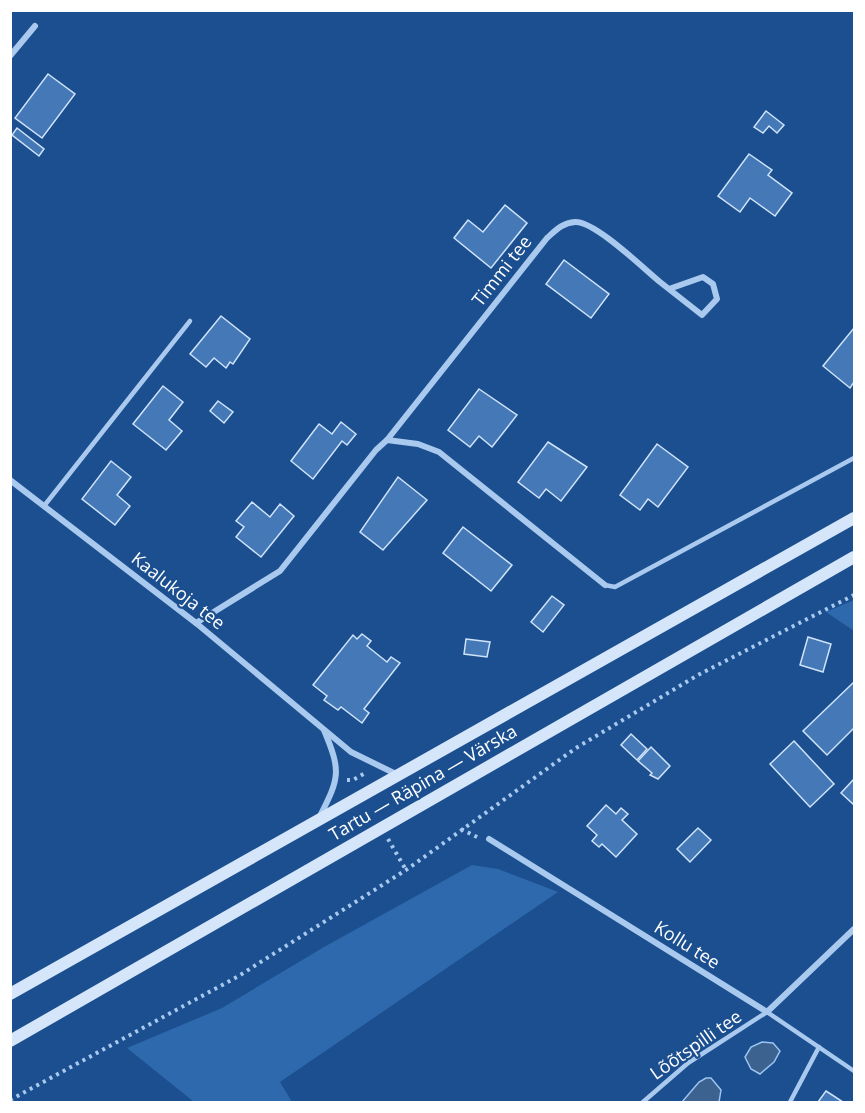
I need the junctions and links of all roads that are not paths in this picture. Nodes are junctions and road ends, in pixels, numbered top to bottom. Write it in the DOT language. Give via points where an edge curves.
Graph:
graph roads {
  1 [pos="35,26"];
  2 [pos="10,56"];
  3 [pos="669,290"];
  4 [pos="190,321"];
  5 [pos="387,440"];
  6 [pos="855,458"];
  7 [pos="10,480"];
  8 [pos="44,506"];
  9 [pos="855,518"];
  10 [pos="855,557"];
  11 [pos="604,585"];
  12 [pos="196,623"];
  13 [pos="324,730"];
  14 [pos="399,775"];
  15 [pos="318,821"];
  16 [pos="489,839"];
  17 [pos="855,929"];
  18 [pos="10,994"];
  19 [pos="767,1012"];
  20 [pos="10,1041"];
  21 [pos="819,1047"];
  22 [pos="855,1071"];
  23 [pos="643,1102"];
  24 [pos="790,1102"];
  1 -- 2 [label="street"];
  3 -- 3 [label="street, Timmi tee" via="702,315 717,299 713,284 703,277"];
  3 -- 5 [label="street, Timmi tee" via="593,228 578,222 562,225 547,238"];
  4 -- 8 [label="lane"];
  5 -- 11 [label="street" via="418,444 439,452"];
  5 -- 12 [label="street, Timmi tee" via="280,571"];
  6 -- 11 [label="lane" via="615,587"];
  7 -- 8 [label="street, Kaalukoja tee"];
  8 -- 12 [label="street, Kaalukoja tee"];
  9 -- 14 [label="main road, Tartu — Räpina — Värska"];
  10 -- 20 [label="main road, Tartu — Räpina — Värska"];
  12 -- 13 [label="street, Kaalukoja tee"];
  13 -- 14 [label="street, Kaalukoja tee" via="362,759"];
  13 -- 15 [label="street" via="338,780"];
  14 -- 15 [label="main road, Tartu — Räpina — Värska"];
  15 -- 18 [label="main road, Tartu — Räpina — Värska"];
  16 -- 19 [label="street, Kollu tee"];
  17 -- 19 [label="street"];
  19 -- 21 [label="lane"];
  19 -- 23 [label="lane, Lõõtspilli tee" via="688,1063"];
  21 -- 22 [label="lane"];
  21 -- 24 [label="lane"];
}
